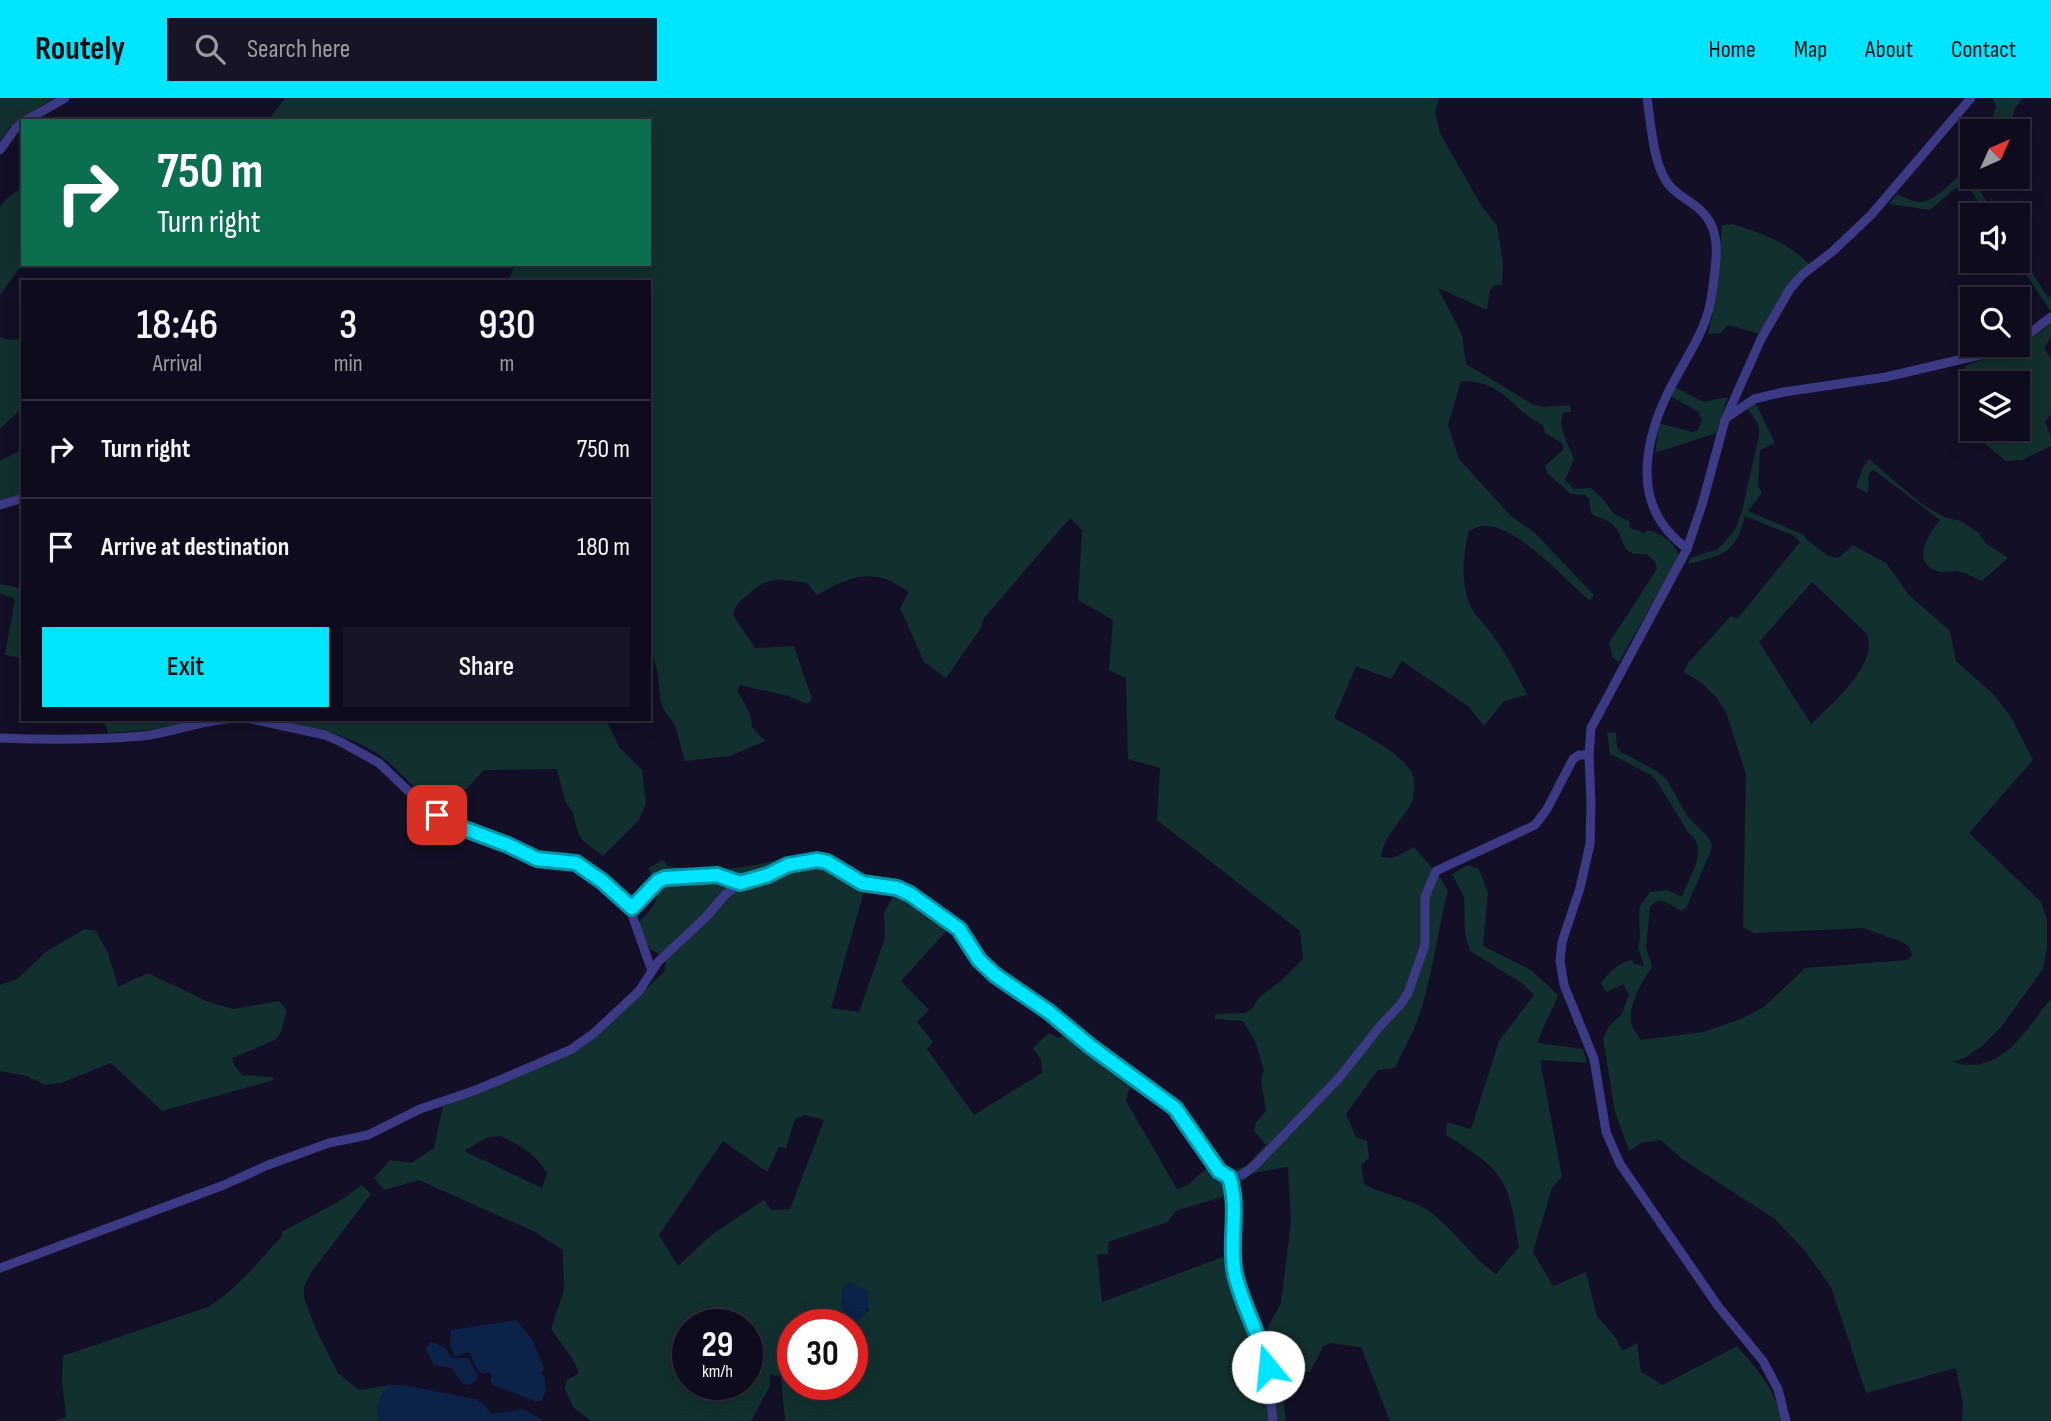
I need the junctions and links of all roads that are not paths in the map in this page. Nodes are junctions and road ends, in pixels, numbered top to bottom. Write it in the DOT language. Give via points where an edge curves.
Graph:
graph roads {
  1 [pos="65,98"];
  2 [pos="1647,98"];
  3 [pos="1971,98"];
  4 [pos="29,119"];
  5 [pos="21,124"];
  6 [pos="0,150"];
  7 [pos="2051,317"];
  8 [pos="2030,333"];
  9 [pos="1971,357"];
  10 [pos="1724,419"];
  11 [pos="21,499"];
  12 [pos="0,505"];
  13 [pos="1687,549"];
  14 [pos="215,721"];
  15 [pos="260,721"];
  16 [pos="0,738"];
  17 [pos="1588,755"];
  18 [pos="740,883"];
  19 [pos="632,908"];
  20 [pos="646,950"];
  21 [pos="662,958"];
  22 [pos="652,971"];
  23 [pos="1229,1177"];
  24 [pos="0,1268"];
  25 [pos="1273,1421"];
  26 [pos="1786,1421"];
  1 -- 4 [label="street"];
  2 -- 13 [label="street" via="1662,174 1669,186 1705,214 1717,242 1708,314 1656,421 1647,469 1646,481 1662,525"];
  3 -- 10 [label="street" via="1871,215 1790,289"];
  5 -- 6 [label="street"];
  7 -- 8 [label="street"];
  9 -- 10 [label="street" via="1886,377 1759,397"];
  10 -- 13 [label="street"];
  11 -- 12 [label="street"];
  13 -- 17 [label="street" via="1591,728"];
  14 -- 16 [label="street" via="141,736"];
  15 -- 19 [label="street" via="341,742 379,763 449,823 537,859 576,863"];
  17 -- 23 [label="street" via="1573,759 1535,825 1436,871 1425,897 1424,945 1401,1006 1255,1165 1238,1177"];
  17 -- 26 [label="street" via="1590,844 1560,961 1564,985 1594,1059 1606,1132 1630,1181 1763,1362 1778,1389"];
  18 -- 19 [label="street" via="717,875 665,878"];
  18 -- 21 [label="street"];
  18 -- 23 [label="street" via="788,865 817,860 862,883 910,894 959,929 995,975 1175,1108 1219,1171"];
  19 -- 20 [label="street"];
  20 -- 21 [label="street"];
  20 -- 22 [label="street"];
  21 -- 22 [label="street"];
  22 -- 24 [label="street" via="639,992 593,1034 551,1059 420,1109 368,1135 329,1143 268,1165"];
  23 -- 25 [label="street" via="1234,1191 1236,1275 1263,1346"];
}
